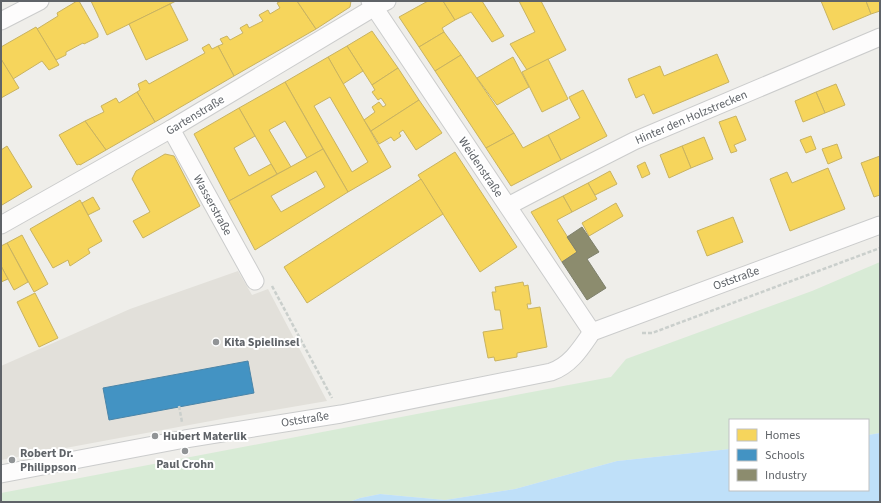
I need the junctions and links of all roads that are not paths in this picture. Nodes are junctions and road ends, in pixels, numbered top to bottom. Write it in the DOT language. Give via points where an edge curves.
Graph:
graph roads {
  1 [pos="40,1"];
  2 [pos="377,3"];
  3 [pos="1,21"];
  4 [pos="880,37"];
  5 [pos="171,129"];
  6 [pos="508,206"];
  7 [pos="1,225"];
  8 [pos="880,225"];
  9 [pos="255,281"];
  10 [pos="592,332"];
  11 [pos="1,474"];
  1 -- 3 [label="street"];
  2 -- 5 [label="street, Gartenstraße"];
  2 -- 6 [label="street, Weidenstraße"];
  4 -- 6 [label="street, Hinter den Holzstrecken" via="634,141"];
  5 -- 7 [label="street, Gartenstraße"];
  5 -- 9 [label="street, Wasserstraße"];
  6 -- 10 [label="street, Weidenstraße"];
  8 -- 10 [label="street, Oststraße"];
  10 -- 11 [label="street, Oststraße" via="572,359 551,372 341,414 185,439"];
}
